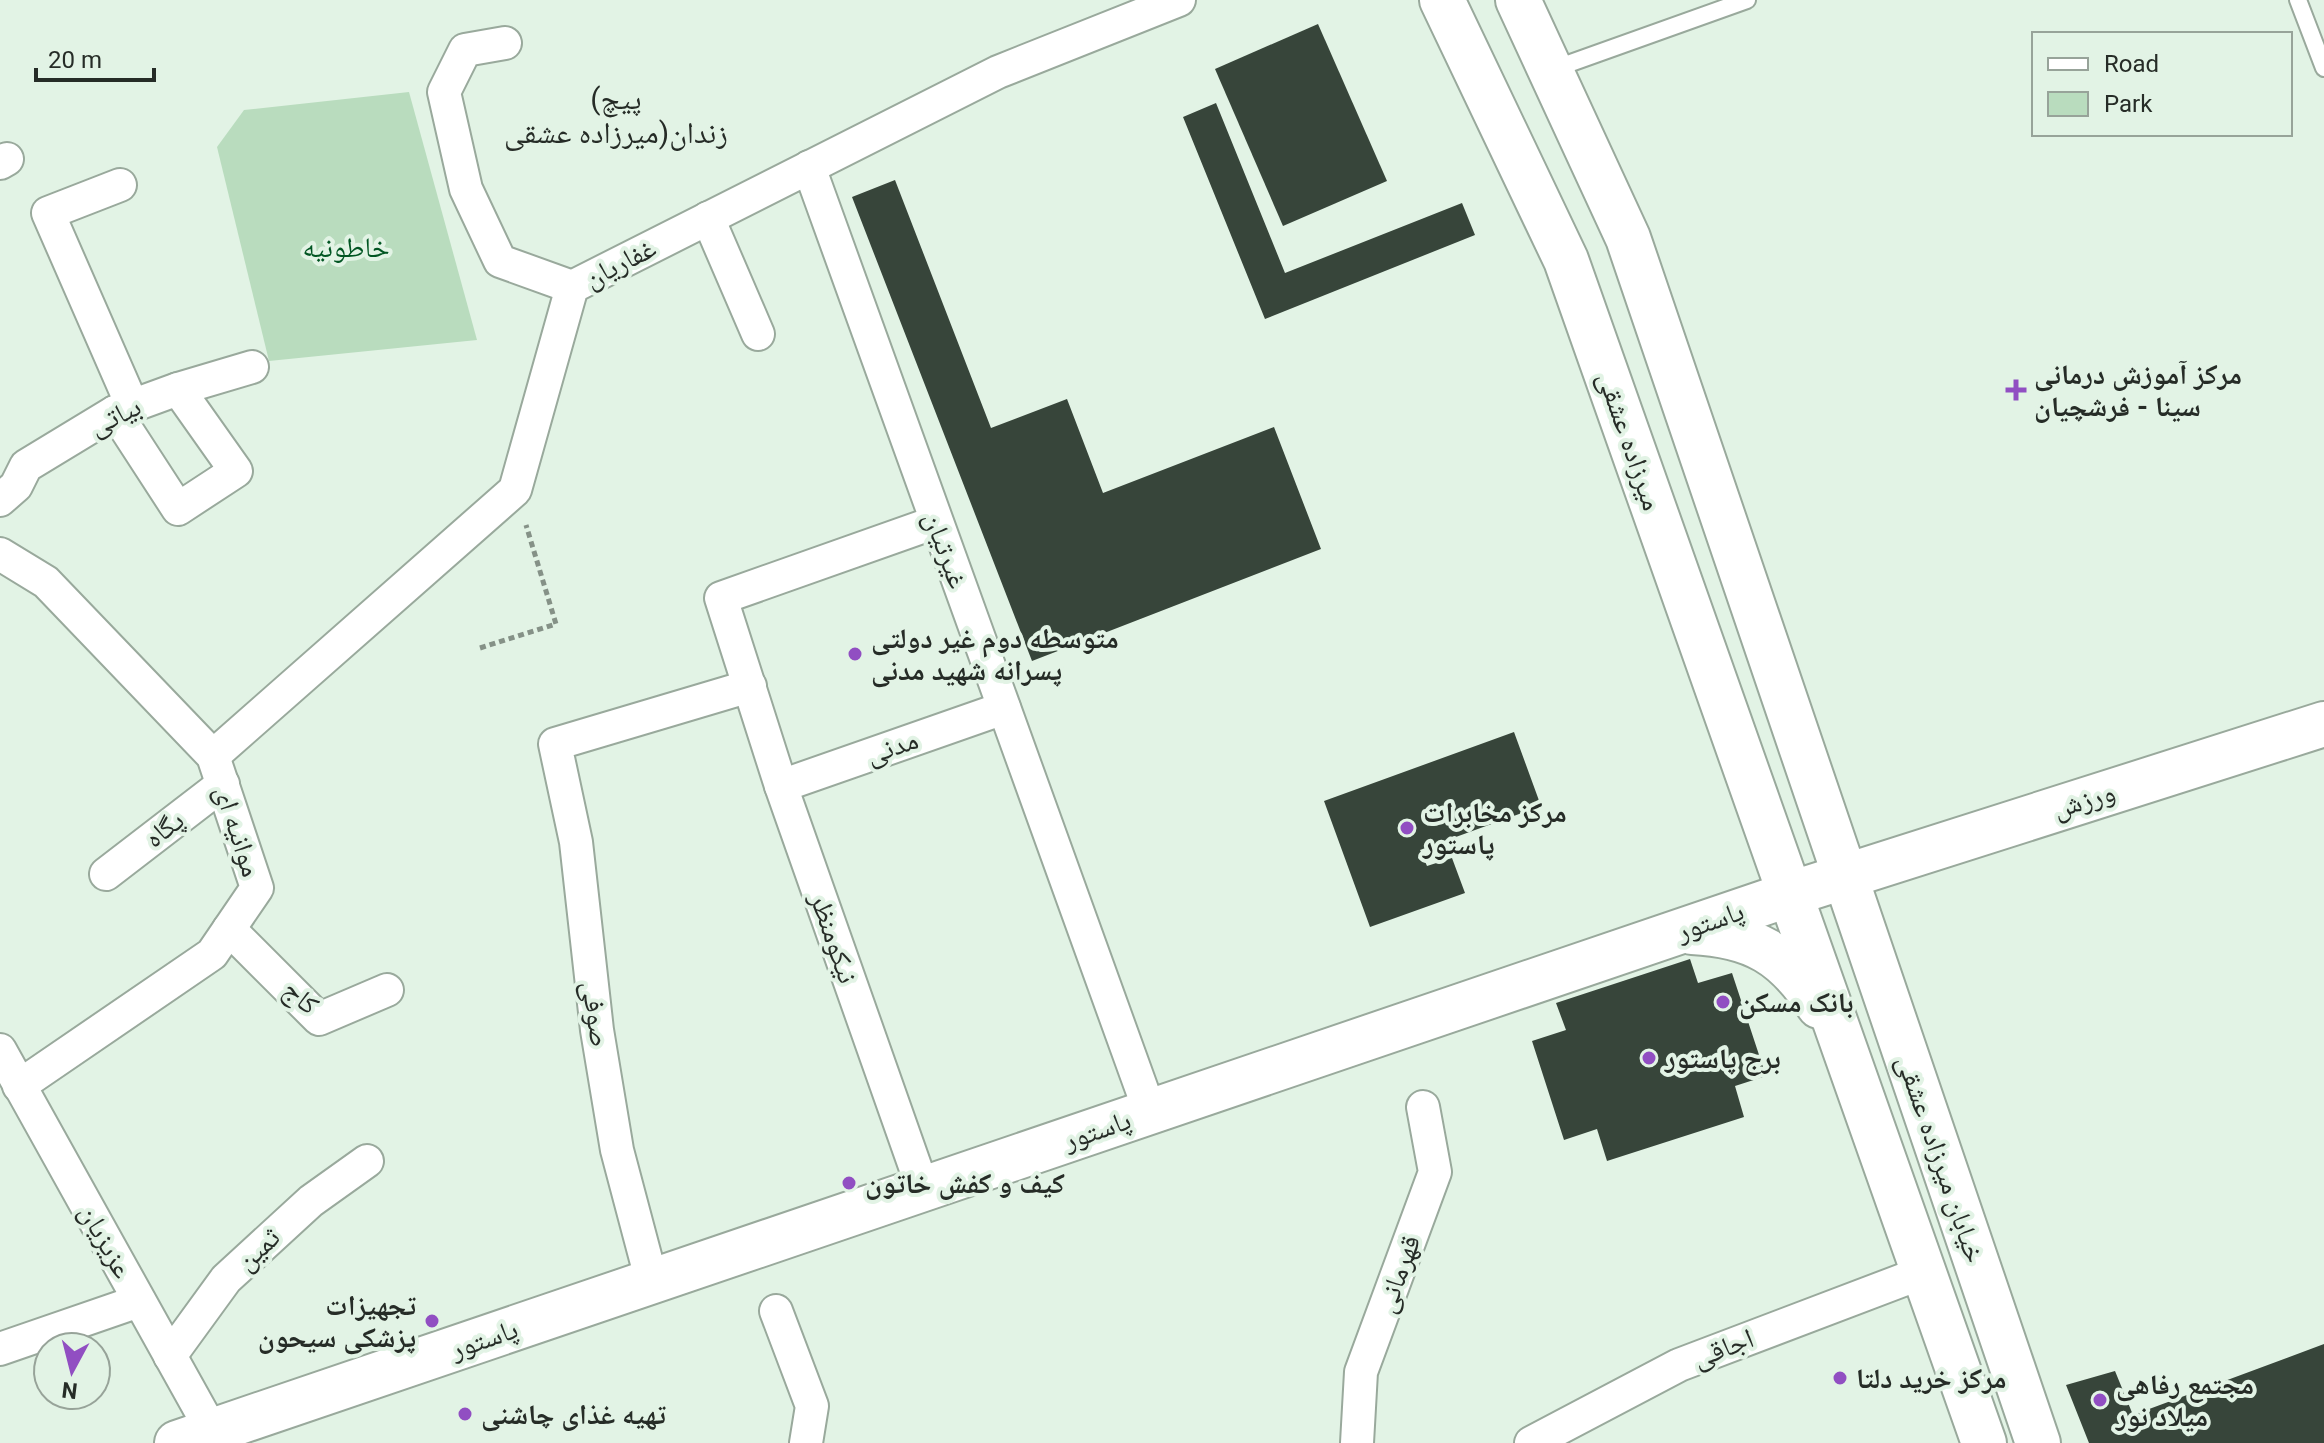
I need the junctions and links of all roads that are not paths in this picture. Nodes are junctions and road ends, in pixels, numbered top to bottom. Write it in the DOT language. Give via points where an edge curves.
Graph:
graph roads {
  1 [pos="1179,0"];
  2 [pos="1442,0"];
  3 [pos="1518,0"];
  4 [pos="1747,0"];
  5 [pos="2298,0"];
  6 [pos="505,43"];
  7 [pos="2324,68"];
  8 [pos="1550,70"];
  9 [pos="809,167"];
  10 [pos="120,185"];
  11 [pos="708,218"];
  12 [pos="1628,238"];
  13 [pos="1566,260"];
  14 [pos="572,287"];
  15 [pos="758,334"];
  16 [pos="252,367"];
  17 [pos="178,389"];
  18 [pos="124,409"];
  19 [pos="0,500"];
  20 [pos="936,522"];
  21 [pos="0,554"];
  22 [pos="750,686"];
  23 [pos="1004,708"];
  24 [pos="2324,724"];
  25 [pos="218,770"];
  26 [pos="781,786"];
  27 [pos="106,874"];
  28 [pos="1845,876"];
  29 [pos="1790,894"];
  30 [pos="229,929"];
  31 [pos="1681,932"];
  32 [pos="387,990"];
  33 [pos="1843,1045"];
  34 [pos="0,1050"];
  35 [pos="19,1086"];
  36 [pos="1423,1107"];
  37 [pos="1150,1112"];
  38 [pos="367,1161"];
  39 [pos="923,1189"];
  40 [pos="1924,1272"];
  41 [pos="652,1282"];
  42 [pos="139,1301"];
  43 [pos="776,1311"];
  44 [pos="0,1349"];
  45 [pos="170,1356"];
  46 [pos="194,1437"];
  47 [pos="806,1443"];
  48 [pos="1357,1443"];
  49 [pos="1531,1443"];
  50 [pos="1984,1443"];
  51 [pos="2038,1443"];
  1 -- 9 [label="street, غفاریان" via="998,72"];
  2 -- 13 [label="main road, میرزاده عشقی"];
  3 -- 8 [label="main road"];
  4 -- 8 [label="lane"];
  5 -- 7 [label="lane"];
  6 -- 14 [label="street" via="465,50 444,92 466,189 500,261"];
  8 -- 12 [label="main road"];
  9 -- 11 [label="street, غفاریان"];
  9 -- 20 [label="street, غیرتیان"];
  10 -- 18 [label="street" via="48,213"];
  11 -- 14 [label="street, غفاریان"];
  11 -- 15 [label="street"];
  12 -- 13 [label="main road"];
  12 -- 28 [label="main road"];
  13 -- 29 [label="main road, میرزاده عشقی"];
  14 -- 25 [label="street, غفاریان" via="515,490"];
  16 -- 17 [label="street, بیاتی"];
  17 -- 18 [label="street, بیاتی"];
  17 -- 18 [label="street" via="236,471 178,509"];
  18 -- 19 [label="street, بیاتی" via="26,466 16,486"];
  20 -- 22 [label="street, نیکومنظر" via="721,598"];
  20 -- 23 [label="street, غیرتیان"];
  21 -- 25 [label="street, موانیه ای" via="46,582"];
  22 -- 26 [label="street, نیکومنظر"];
  22 -- 41 [label="street, صوفی" via="555,744 576,842 617,1150"];
  23 -- 26 [label="street, مدنی"];
  23 -- 37 [label="street, غیرتیان"];
  24 -- 28 [label="main road, ورزش"];
  25 -- 27 [label="street, پگاه"];
  25 -- 30 [label="street, موانیه ای" via="257,888"];
  26 -- 39 [label="street, نیکومنظر"];
  28 -- 29 [label="main road, ورزش"];
  28 -- 51 [label="main road, خیابان میرزاده عشقی"];
  29 -- 31 [label="main road, پاستور"];
  29 -- 33 [label="main road, خیابان میرزاده عشقی"];
  30 -- 32 [label="street, کاج" via="319,1019"];
  30 -- 35 [label="street, موانیه ای" via="212,954"];
  31 -- 33 [label="main road" via="1747,940 1786,964"];
  31 -- 37 [label="main road, پاستور"];
  33 -- 40 [label="main road, خیابان میرزاده عشقی"];
  34 -- 35 [label="street, عزیزیان"];
  35 -- 42 [label="street, عزیزیان"];
  36 -- 48 [label="street, قهرمانی" via="1435,1172 1361,1372"];
  37 -- 39 [label="main road, پاستور"];
  38 -- 45 [label="street, ثمین" via="311,1201 226,1279"];
  39 -- 41 [label="main road, پاستور"];
  40 -- 49 [label="street, اجاقی" via="1679,1365"];
  40 -- 50 [label="main road, خیابان میرزاده عشقی"];
  41 -- 46 [label="main road, پاستور"];
  42 -- 44 [label="street"];
  42 -- 45 [label="street, عزیزیان"];
  43 -- 47 [label="street" via="812,1406"];
  45 -- 46 [label="street, عزیزیان"];
}
